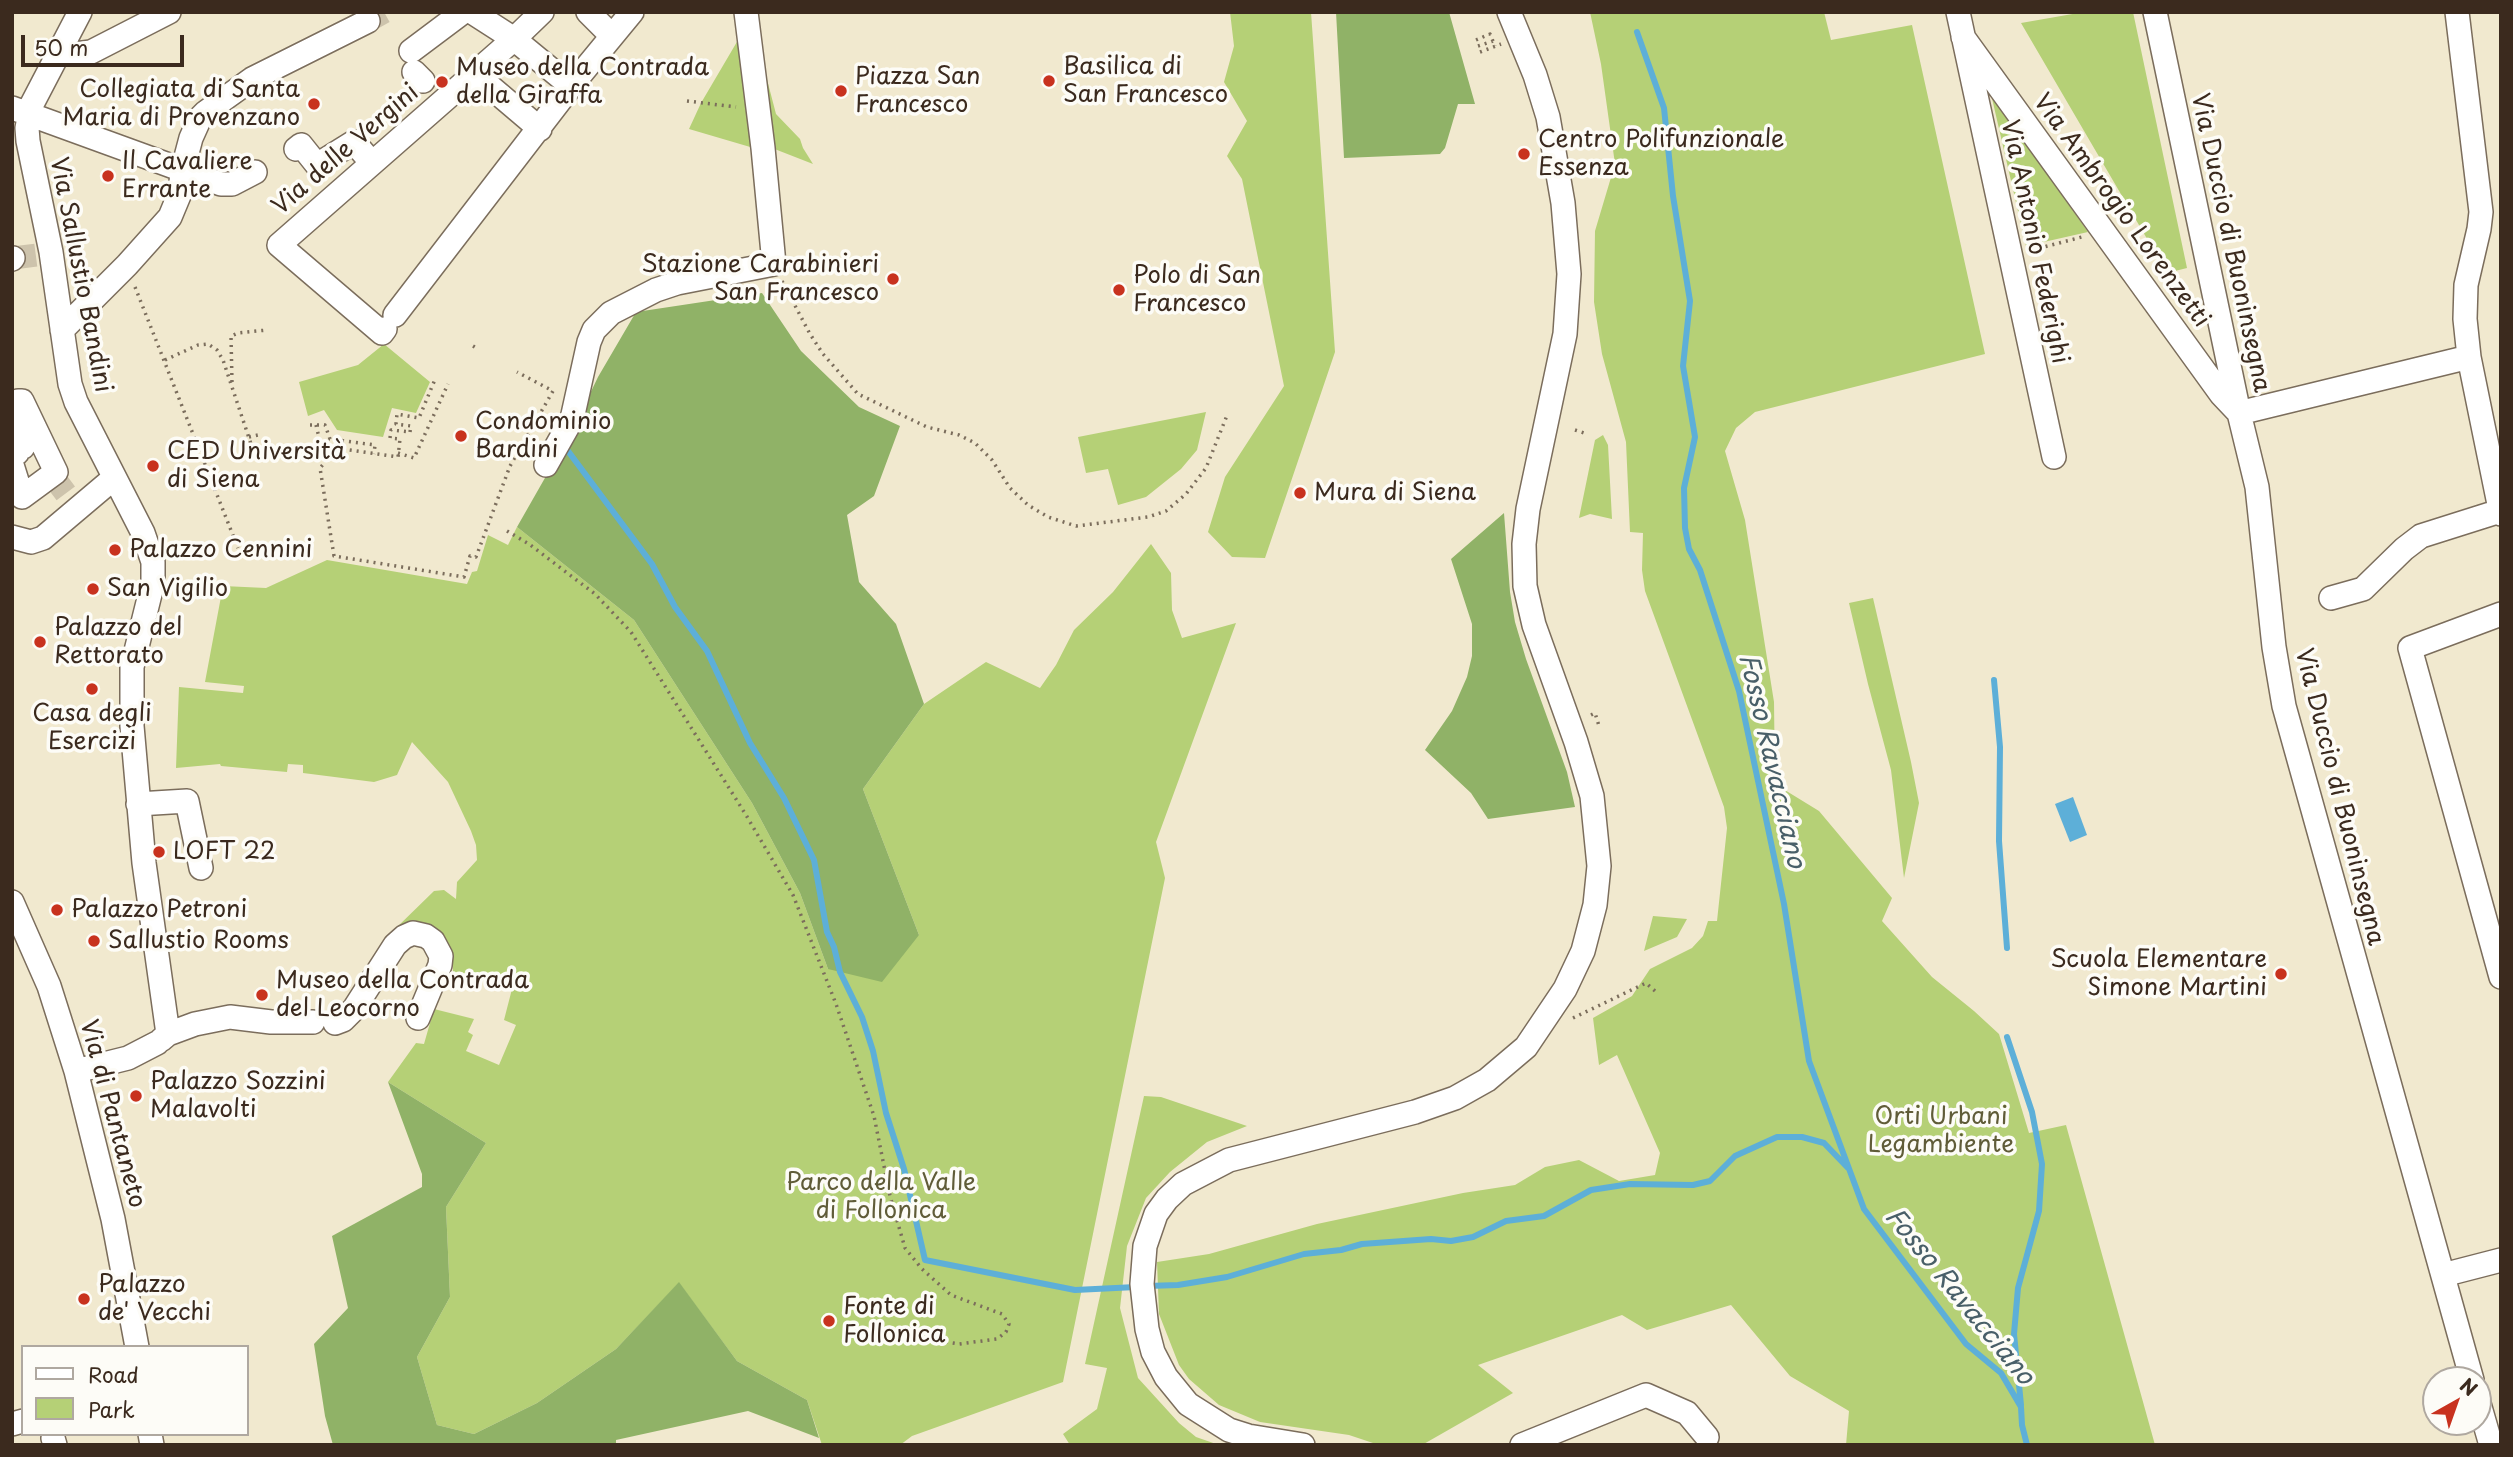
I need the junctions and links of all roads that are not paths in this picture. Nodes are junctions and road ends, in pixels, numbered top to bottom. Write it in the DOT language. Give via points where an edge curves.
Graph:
graph roads {
  1 [pos="80,12"];
  2 [pos="169,12"];
  3 [pos="463,12"];
  4 [pos="472,12"];
  5 [pos="542,12"];
  6 [pos="588,12"];
  7 [pos="632,12"];
  8 [pos="746,12"];
  9 [pos="1509,12"];
  10 [pos="1958,12"];
  11 [pos="2155,12"];
  12 [pos="2457,12"];
  13 [pos="368,21"];
  14 [pos="612,36"];
  15 [pos="1963,37"];
  16 [pos="514,39"];
  17 [pos="59,51"];
  18 [pos="420,74"];
  19 [pos="474,74"];
  20 [pos="568,83"];
  21 [pos="20,111"];
  22 [pos="540,129"];
  23 [pos="296,149"];
  24 [pos="371,162"];
  25 [pos="183,172"];
  26 [pos="255,172"];
  27 [pos="330,179"];
  28 [pos="62,330"];
  29 [pos="2469,357"];
  30 [pos="2239,414"];
  31 [pos="12,454"];
  32 [pos="2054,457"];
  33 [pos="12,465"];
  34 [pos="546,465"];
  35 [pos="52,475"];
  36 [pos="114,478"];
  37 [pos="2500,512"];
  38 [pos="12,537"];
  39 [pos="2331,598"];
  40 [pos="2501,614"];
  41 [pos="138,804"];
  42 [pos="201,868"];
  43 [pos="12,902"];
  44 [pos="2501,977"];
  45 [pos="418,1018"];
  46 [pos="162,1039"];
  47 [pos="76,1071"];
  48 [pos="2501,1260"];
  49 [pos="2443,1275"];
  50 [pos="137,1345"];
  51 [pos="2468,1366"];
  52 [pos="1707,1437"];
  53 [pos="1303,1445"];
  54 [pos="1522,1445"];
  1 -- 17 [label="street"];
  2 -- 17 [label="street" via="91,52"];
  3 -- 18 [label="street"];
  4 -- 16 [label="street"];
  5 -- 16 [label="street, Via delle Vergini"];
  6 -- 14 [label="street"];
  7 -- 14 [label="street"];
  8 -- 34 [label="street" via="774,264 677,283 611,313 594,330 572,419"];
  9 -- 53 [label="street" via="1548,117 1558,166 1569,295 1530,500 1524,573 1532,617 1583,764 1594,811 1599,866 1595,905 1588,938 1565,989 1534,1037 1487,1080 1415,1112 1229,1160 1183,1184 1152,1223 1143,1258 1144,1311 1159,1365 1172,1387 1188,1404 1229,1430"];
  10 -- 15 [label="street, Via Antonio Federighi"];
  11 -- 30 [label="street, Via Duccio di Buoninsegna"];
  12 -- 29 [label="street" via="2481,212 2466,285"];
  13 -- 25 [label="street" via="252,79 212,107 195,127"];
  14 -- 20 [label="street"];
  15 -- 30 [label="street, Via Ambrogio Lorenzetti"];
  15 -- 32 [label="street, Via Antonio Federighi"];
  16 -- 19 [label="street, Via delle Vergini"];
  16 -- 20 [label="street"];
  17 -- 21 [label="street"];
  18 -- 19 [label="street, Via delle Vergini"];
  18 -- 24 [label="street, Via delle Vergini"];
  19 -- 22 [label="street"];
  20 -- 22 [label="street"];
  21 -- 25 [label="street"];
  21 -- 28 [label="street, Via Sallustio Bandini" via="27,128"];
  22 -- 27 [label="street, Via delle Vergini" via="387,326 279,244"];
  23 -- 27 [label="street" via="302,145"];
  24 -- 27 [label="street, Via delle Vergini"];
  24 -- 27 [label="street" via="354,142"];
  25 -- 26 [label="street" via="228,185"];
  25 -- 28 [label="street" via="170,217"];
  28 -- 36 [label="street, Via Sallustio Bandini" via="72,393"];
  29 -- 30 [label="street"];
  29 -- 37 [label="street"];
  30 -- 49 [label="street, Via Duccio di Buoninsegna" via="2257,487 2284,706"];
  31 -- 35 [label="street"];
  31 -- 35 [label="street" via="23,447 18,438 18,401 22,401 56,472"];
  33 -- 35 [label="street" via="22,497"];
  36 -- 38 [label="street" via="74,504 37,541"];
  36 -- 41 [label="street, Via Sallustio Bandini" via="147,542 154,572 131,678"];
  37 -- 39 [label="street" via="2421,536 2363,589"];
  40 -- 44 [label="street" via="2410,649"];
  41 -- 42 [label="street" via="187,801"];
  41 -- 46 [label="street, Via Sallustio Bandini"];
  43 -- 47 [label="street, Via di Pantaneto" via="49,986"];
  45 -- 46 [label="street" via="441,956 426,936 413,933 395,945 343,1020 324,1023 230,1017 205,1021"];
  46 -- 47 [label="street" via="128,1058"];
  47 -- 50 [label="street, Via di Pantaneto" via="113,1220"];
  48 -- 49 [label="street"];
  49 -- 51 [label="street, Via Duccio di Buoninsegna"];
  52 -- 54 [label="street" via="1687,1413 1646,1395"];
}
